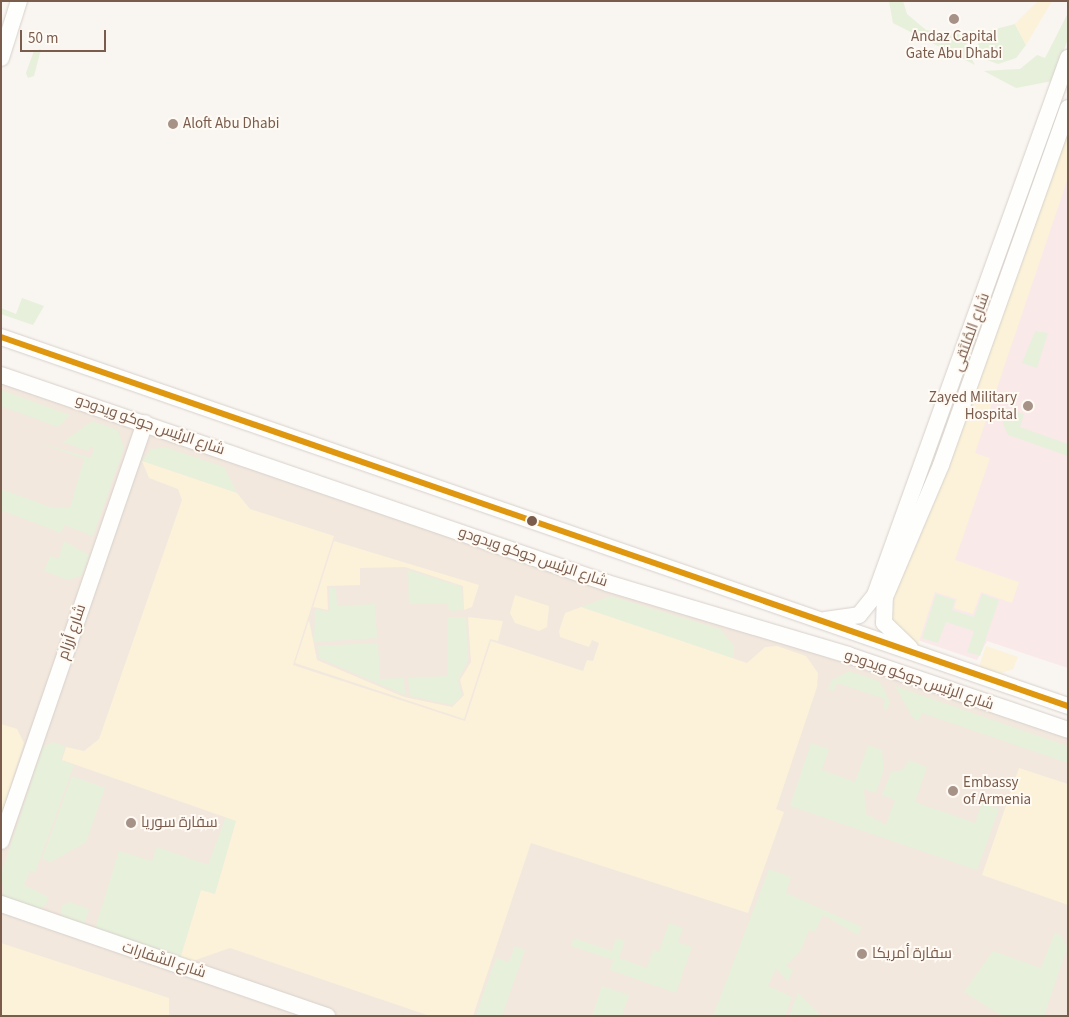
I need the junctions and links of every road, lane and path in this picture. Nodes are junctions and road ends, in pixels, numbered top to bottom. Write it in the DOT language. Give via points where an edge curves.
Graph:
graph roads {
  1 [pos="19,1"];
  2 [pos="1,58"];
  3 [pos="1068,58"];
  4 [pos="1068,108"];
  5 [pos="1,337"];
  6 [pos="1,348"];
  7 [pos="1,375"];
  8 [pos="190,402"];
  9 [pos="145,424"];
  10 [pos="815,621"];
  11 [pos="919,656"];
  12 [pos="1068,706"];
  13 [pos="1068,730"];
  14 [pos="1,841"];
  15 [pos="1,904"];
  16 [pos="327,1016"];
  1 -- 2 [label="street"];
  3 -- 10 [label="street, شارع المُلتَقى" via="875,595 859,615"];
  4 -- 11 [label="street, شارع المُلتَقى" via="941,465 885,598 884,623"];
  5 -- 8 [label="street, شارع الرئيس جوكو ويدودو"];
  6 -- 8 [label="street" via="160,401"];
  7 -- 9 [label="street, شارع الرئيس جوكو ويدودو"];
  8 -- 10 [label="street, شارع الرئيس جوكو ويدودو"];
  9 -- 13 [label="street, شارع الرئيس جوكو ويدودو" via="607,583 848,655"];
  9 -- 14 [label="street, شارع أرزام"];
  10 -- 11 [label="street, شارع الرئيس جوكو ويدودو"];
  11 -- 12 [label="street, شارع الرئيس جوكو ويدودو"];
  15 -- 16 [label="street, شارع السَّفارات"];
}
